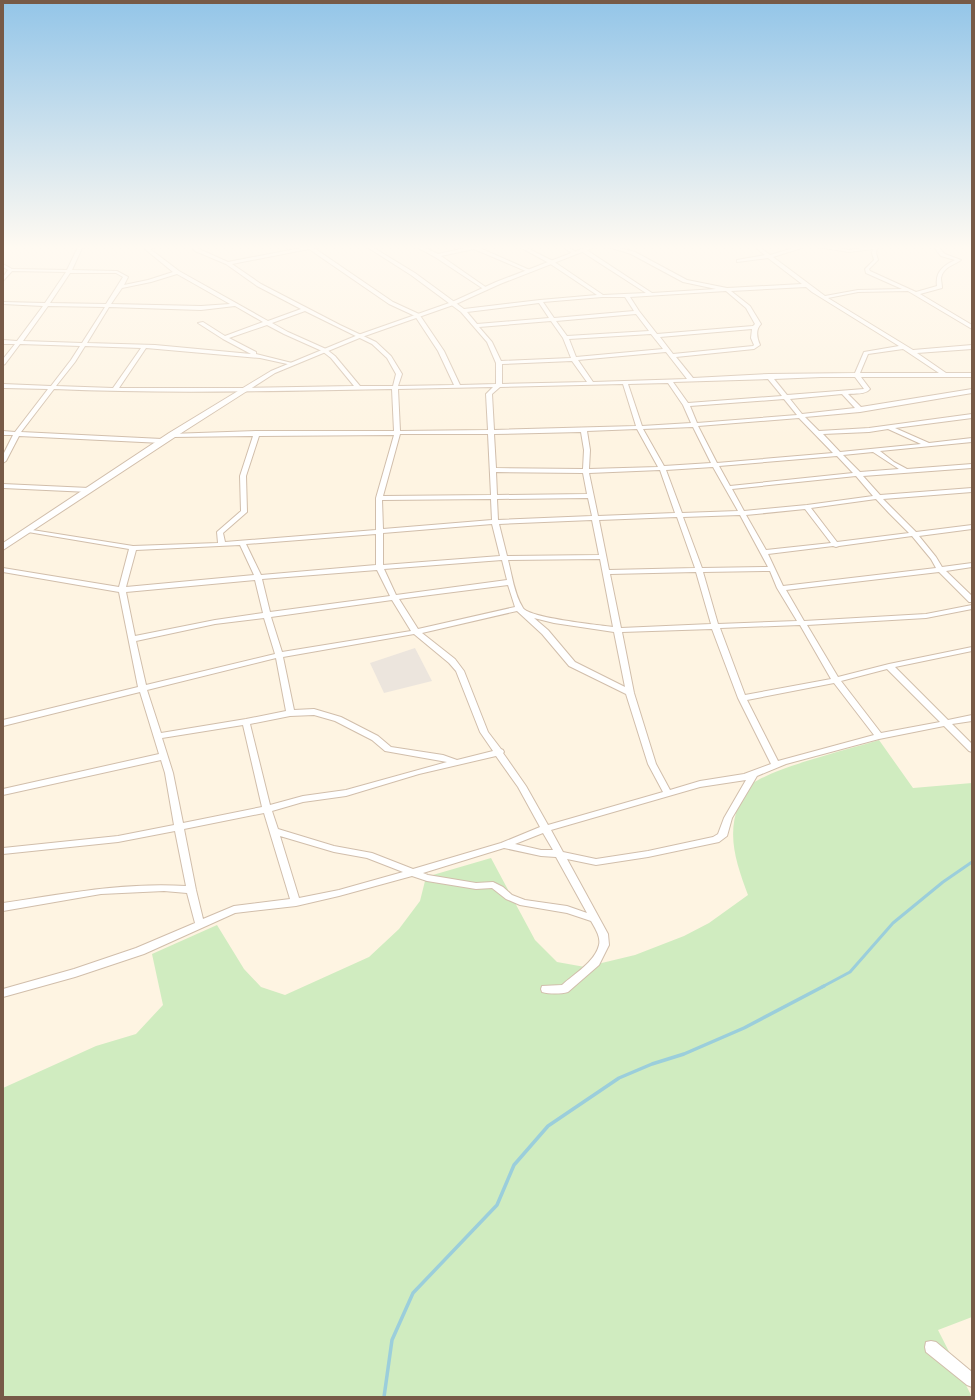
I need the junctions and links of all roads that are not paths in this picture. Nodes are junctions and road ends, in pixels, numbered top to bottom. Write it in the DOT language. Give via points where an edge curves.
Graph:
graph roads {
  1 [pos="43,310"];
  2 [pos="104,310"];
  3 [pos="245,310"];
  4 [pos="301,310"];
  5 [pos="308,310"];
  6 [pos="407,310"];
  7 [pos="431,310"];
  8 [pos="463,310"];
  9 [pos="546,310"];
  10 [pos="751,310"];
  11 [pos="846,310"];
  12 [pos="946,310"];
  13 [pos="637,312"];
  14 [pos="417,315"];
  15 [pos="552,320"];
  16 [pos="201,323"];
  17 [pos="268,323"];
  18 [pos="971,325"];
  19 [pos="477,326"];
  20 [pos="755,327"];
  21 [pos="654,334"];
  22 [pos="360,336"];
  23 [pos="225,338"];
  24 [pos="566,338"];
  25 [pos="3,342"];
  26 [pos="21,342"];
  27 [pos="83,346"];
  28 [pos="144,347"];
  29 [pos="905,347"];
  30 [pos="972,347"];
  31 [pos="324,350"];
  32 [pos="668,350"];
  33 [pos="912,352"];
  34 [pos="260,356"];
  35 [pos="672,356"];
  36 [pos="574,360"];
  37 [pos="3,363"];
  38 [pos="499,363"];
  39 [pos="290,364"];
  40 [pos="944,374"];
  41 [pos="857,375"];
  42 [pos="972,375"];
  43 [pos="769,376"];
  44 [pos="669,380"];
  45 [pos="690,380"];
  46 [pos="625,382"];
  47 [pos="591,384"];
  48 [pos="499,385"];
  49 [pos="3,386"];
  50 [pos="395,387"];
  51 [pos="458,387"];
  52 [pos="51,388"];
  53 [pos="358,388"];
  54 [pos="115,390"];
  55 [pos="243,390"];
  56 [pos="972,391"];
  57 [pos="844,393"];
  58 [pos="785,397"];
  59 [pos="686,404"];
  60 [pos="860,410"];
  61 [pos="801,416"];
  62 [pos="972,416"];
  63 [pos="695,425"];
  64 [pos="639,427"];
  65 [pos="888,427"];
  66 [pos="584,430"];
  67 [pos="491,431"];
  68 [pos="3,433"];
  69 [pos="17,433"];
  70 [pos="257,433"];
  71 [pos="817,433"];
  72 [pos="397,434"];
  73 [pos="172,435"];
  74 [pos="972,440"];
  75 [pos="162,441"];
  76 [pos="927,444"];
  77 [pos="874,450"];
  78 [pos="837,454"];
  79 [pos="3,461"];
  80 [pos="715,464"];
  81 [pos="972,466"];
  82 [pos="662,468"];
  83 [pos="493,470"];
  84 [pos="906,470"];
  85 [pos="586,471"];
  86 [pos="858,474"];
  87 [pos="3,486"];
  88 [pos="728,488"];
  89 [pos="89,490"];
  90 [pos="972,490"];
  91 [pos="494,496"];
  92 [pos="591,496"];
  93 [pos="878,497"];
  94 [pos="379,498"];
  95 [pos="807,507"];
  96 [pos="742,513"];
  97 [pos="678,516"];
  98 [pos="596,518"];
  99 [pos="495,522"];
  100 [pos="972,527"];
  101 [pos="28,530"];
  102 [pos="380,532"];
  103 [pos="913,533"];
  104 [pos="242,543"];
  105 [pos="222,544"];
  106 [pos="836,545"];
  107 [pos="3,546"];
  108 [pos="133,548"];
  109 [pos="764,552"];
  110 [pos="603,557"];
  111 [pos="505,558"];
  112 [pos="972,565"];
  113 [pos="380,568"];
  114 [pos="772,569"];
  115 [pos="940,569"];
  116 [pos="3,570"];
  117 [pos="699,570"];
  118 [pos="606,572"];
  119 [pos="258,576"];
  120 [pos="510,582"];
  121 [pos="781,588"];
  122 [pos="122,590"];
  123 [pos="394,598"];
  124 [pos="972,600"];
  125 [pos="972,607"];
  126 [pos="521,610"];
  127 [pos="267,615"];
  128 [pos="803,623"];
  129 [pos="715,626"];
  130 [pos="618,630"];
  131 [pos="416,632"];
  132 [pos="133,639"];
  133 [pos="972,650"];
  134 [pos="279,656"];
  135 [pos="889,666"];
  136 [pos="836,680"];
  137 [pos="143,690"];
  138 [pos="630,693"];
  139 [pos="742,698"];
  140 [pos="290,713"];
  141 [pos="972,718"];
  142 [pos="246,722"];
  143 [pos="946,722"];
  144 [pos="3,723"];
  145 [pos="158,736"];
  146 [pos="879,736"];
  147 [pos="972,749"];
  148 [pos="500,752"];
  149 [pos="164,756"];
  150 [pos="456,762"];
  151 [pos="775,764"];
  152 [pos="753,776"];
  153 [pos="3,792"];
  154 [pos="668,793"];
  155 [pos="267,808"];
  156 [pos="179,827"];
  157 [pos="545,829"];
  158 [pos="274,831"];
  159 [pos="504,845"];
  160 [pos="3,851"];
  161 [pos="558,854"];
  162 [pos="411,874"];
  163 [pos="190,890"];
  164 [pos="296,902"];
  165 [pos="3,907"];
  166 [pos="595,919"];
  167 [pos="200,925"];
  168 [pos="546,989"];
  169 [pos="3,993"];
  170 [pos="931,1347"];
  171 [pos="972,1380"];
  1 -- 26 [label="street"];
  2 -- 27 [label="street"];
  3 -- 17 [label="street"];
  4 -- 17 [label="street"];
  5 -- 22 [label="street"];
  6 -- 14 [label="street"];
  7 -- 14 [label="street"];
  8 -- 19 [label="street"];
  9 -- 15 [label="street"];
  10 -- 20 [label="street" via="758,324"];
  11 -- 29 [label="street"];
  12 -- 18 [label="street"];
  13 -- 15 [label="street"];
  13 -- 21 [label="street"];
  14 -- 22 [label="street"];
  14 -- 51 [label="street" via="441,350"];
  15 -- 19 [label="street"];
  15 -- 24 [label="street"];
  16 -- 23 [label="street"];
  17 -- 23 [label="street"];
  17 -- 31 [label="street"];
  19 -- 38 [label="street" via="489,342"];
  20 -- 21 [label="street"];
  20 -- 35 [label="street" via="756,346"];
  21 -- 24 [label="street"];
  21 -- 32 [label="street"];
  22 -- 31 [label="street"];
  22 -- 50 [label="street" via="374,343 389,357 399,374"];
  23 -- 34 [label="street"];
  24 -- 36 [label="street"];
  25 -- 26 [label="street"];
  26 -- 27 [label="street"];
  26 -- 37 [label="street"];
  27 -- 28 [label="street"];
  27 -- 52 [label="street"];
  28 -- 34 [label="street"];
  28 -- 54 [label="street"];
  29 -- 33 [label="street"];
  29 -- 41 [label="street" via="866,353"];
  30 -- 33 [label="street"];
  31 -- 39 [label="street"];
  31 -- 53 [label="street" via="333,357"];
  32 -- 35 [label="street"];
  32 -- 36 [label="street"];
  33 -- 40 [label="street"];
  34 -- 39 [label="street"];
  35 -- 45 [label="street"];
  36 -- 38 [label="street"];
  36 -- 47 [label="street"];
  38 -- 48 [label="street"];
  39 -- 55 [label="street"];
  40 -- 41 [label="street"];
  40 -- 42 [label="street"];
  41 -- 43 [label="street"];
  41 -- 57 [label="street" via="866,390"];
  43 -- 45 [label="street"];
  43 -- 58 [label="street"];
  44 -- 45 [label="street"];
  44 -- 46 [label="street"];
  44 -- 59 [label="street"];
  46 -- 47 [label="street"];
  46 -- 64 [label="street"];
  47 -- 48 [label="street"];
  48 -- 51 [label="street"];
  48 -- 67 [label="street" via="489,394"];
  49 -- 52 [label="street"];
  50 -- 51 [label="street"];
  50 -- 53 [label="street"];
  50 -- 72 [label="street"];
  52 -- 54 [label="street"];
  52 -- 69 [label="street"];
  53 -- 55 [label="street"];
  54 -- 55 [label="street"];
  55 -- 73 [label="street"];
  56 -- 60 [label="street"];
  57 -- 58 [label="street"];
  57 -- 60 [label="street"];
  58 -- 59 [label="street"];
  58 -- 61 [label="street"];
  59 -- 63 [label="street"];
  60 -- 61 [label="street"];
  61 -- 63 [label="street"];
  61 -- 71 [label="street"];
  62 -- 65 [label="street"];
  63 -- 64 [label="street"];
  63 -- 80 [label="street"];
  64 -- 66 [label="street"];
  64 -- 82 [label="street"];
  65 -- 71 [label="street"];
  65 -- 76 [label="street"];
  66 -- 67 [label="street"];
  66 -- 85 [label="street" via="587,450"];
  67 -- 72 [label="street"];
  67 -- 83 [label="street"];
  68 -- 69 [label="street"];
  69 -- 75 [label="street"];
  69 -- 79 [label="street"];
  70 -- 72 [label="street"];
  70 -- 73 [label="street"];
  70 -- 105 [label="street" via="243,476 244,512 220,532"];
  71 -- 78 [label="street"];
  72 -- 94 [label="street"];
  73 -- 75 [label="street"];
  74 -- 76 [label="street"];
  75 -- 89 [label="street"];
  76 -- 77 [label="street"];
  77 -- 78 [label="street"];
  77 -- 84 [label="street" via="892,464"];
  78 -- 80 [label="street"];
  78 -- 86 [label="street"];
  80 -- 82 [label="street"];
  80 -- 88 [label="street"];
  81 -- 84 [label="street"];
  82 -- 85 [label="street"];
  82 -- 97 [label="street"];
  83 -- 85 [label="street"];
  83 -- 91 [label="street"];
  84 -- 86 [label="street"];
  85 -- 92 [label="street"];
  86 -- 88 [label="street"];
  86 -- 93 [label="street"];
  87 -- 89 [label="street"];
  88 -- 96 [label="street"];
  89 -- 101 [label="street"];
  90 -- 93 [label="street"];
  91 -- 92 [label="street"];
  91 -- 94 [label="street"];
  91 -- 99 [label="street"];
  92 -- 98 [label="street"];
  93 -- 95 [label="street"];
  93 -- 103 [label="street"];
  94 -- 102 [label="street"];
  95 -- 96 [label="street"];
  95 -- 106 [label="street"];
  96 -- 97 [label="street"];
  96 -- 109 [label="street"];
  97 -- 98 [label="street"];
  97 -- 117 [label="street"];
  98 -- 99 [label="street"];
  98 -- 110 [label="street"];
  99 -- 102 [label="street"];
  99 -- 111 [label="street"];
  100 -- 103 [label="street"];
  101 -- 107 [label="street"];
  101 -- 108 [label="street"];
  102 -- 104 [label="street"];
  102 -- 113 [label="street"];
  103 -- 106 [label="street"];
  103 -- 115 [label="street"];
  104 -- 105 [label="street"];
  104 -- 119 [label="street"];
  105 -- 108 [label="street"];
  106 -- 109 [label="street"];
  108 -- 122 [label="street"];
  109 -- 114 [label="street"];
  110 -- 111 [label="street"];
  110 -- 118 [label="street"];
  111 -- 113 [label="street"];
  111 -- 120 [label="street"];
  112 -- 115 [label="street"];
  113 -- 119 [label="street"];
  113 -- 123 [label="street"];
  114 -- 117 [label="street"];
  114 -- 121 [label="street"];
  115 -- 121 [label="street"];
  115 -- 124 [label="street"];
  116 -- 122 [label="street"];
  117 -- 118 [label="street"];
  117 -- 129 [label="street"];
  118 -- 130 [label="street"];
  119 -- 122 [label="street"];
  119 -- 127 [label="street"];
  120 -- 123 [label="street"];
  120 -- 126 [label="street"];
  121 -- 128 [label="street"];
  122 -- 132 [label="street"];
  123 -- 127 [label="street"];
  123 -- 131 [label="street"];
  125 -- 128 [label="street" via="926,616"];
  126 -- 130 [label="street" via="554,621"];
  126 -- 131 [label="street"];
  126 -- 138 [label="street" via="545,632 572,664"];
  127 -- 132 [label="street" via="215,622"];
  127 -- 134 [label="street"];
  128 -- 129 [label="street"];
  128 -- 136 [label="street"];
  129 -- 130 [label="street"];
  129 -- 139 [label="street"];
  130 -- 138 [label="street"];
  131 -- 134 [label="street"];
  131 -- 148 [label="street" via="452,661 460,671 477,718 492,744"];
  132 -- 137 [label="street"];
  133 -- 135 [label="street"];
  134 -- 137 [label="street"];
  134 -- 140 [label="street"];
  135 -- 136 [label="street"];
  135 -- 143 [label="street"];
  136 -- 139 [label="street"];
  136 -- 146 [label="street"];
  137 -- 144 [label="street"];
  137 -- 145 [label="street"];
  138 -- 154 [label="street" via="652,764"];
  139 -- 151 [label="street"];
  140 -- 142 [label="street"];
  140 -- 150 [label="street" via="314,712 338,719 375,738 388,749 437,756"];
  141 -- 143 [label="street"];
  142 -- 145 [label="street"];
  142 -- 155 [label="street"];
  143 -- 146 [label="street"];
  143 -- 147 [label="street"];
  145 -- 149 [label="street"];
  146 -- 151 [label="street"];
  148 -- 150 [label="street"];
  148 -- 157 [label="street"];
  149 -- 153 [label="street"];
  149 -- 156 [label="street"];
  150 -- 155 [label="street" via="346,793 303,799"];
  151 -- 152 [label="street"];
  152 -- 154 [label="street" via="706,783"];
  152 -- 161 [label="street" via="728,818 722,836 716,840 596,862"];
  154 -- 157 [label="street"];
  155 -- 156 [label="street"];
  155 -- 158 [label="street"];
  156 -- 160 [label="street" via="118,839"];
  156 -- 163 [label="street"];
  157 -- 159 [label="street"];
  157 -- 161 [label="street"];
  158 -- 162 [label="street" via="328,847 368,855 398,866"];
  158 -- 164 [label="street"];
  159 -- 161 [label="street" via="541,854"];
  159 -- 162 [label="street"];
  161 -- 166 [label="street"];
  162 -- 164 [label="street"];
  162 -- 166 [label="street" via="476,886 493,885 509,897 523,903 567,910"];
  163 -- 165 [label="street" via="164,888 101,892"];
  163 -- 167 [label="street"];
  164 -- 167 [label="street" via="239,909"];
  166 -- 168 [label="street" via="603,934 604,945 595,962 564,989"];
  167 -- 169 [label="street" via="140,951"];
  170 -- 171 [label="street"];
}
